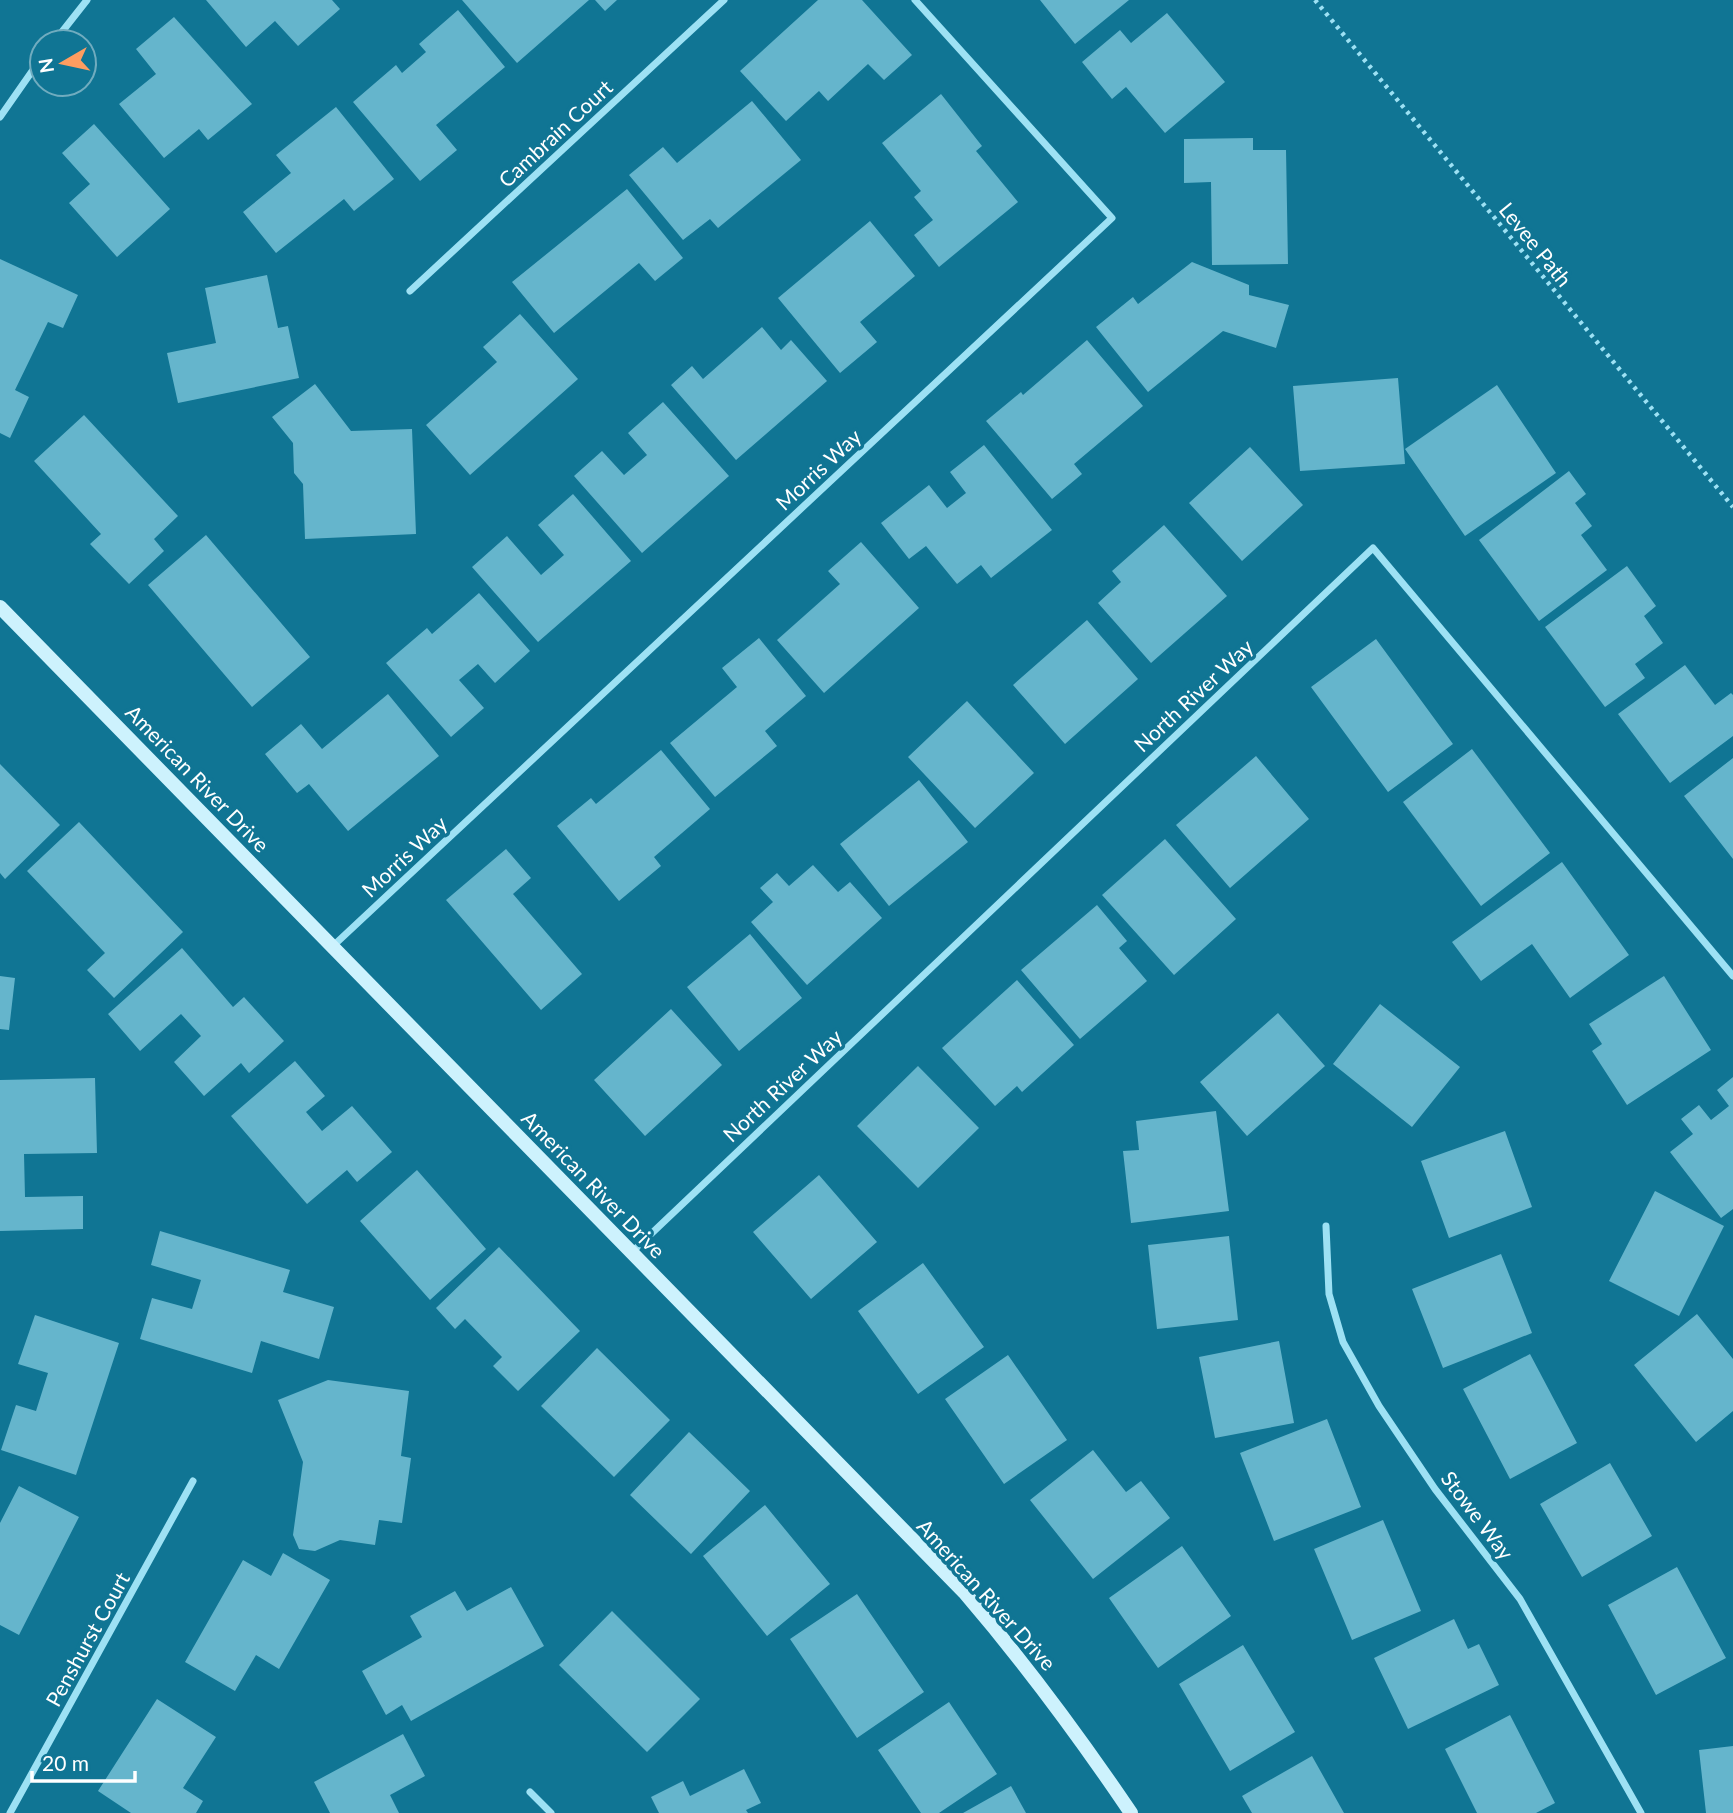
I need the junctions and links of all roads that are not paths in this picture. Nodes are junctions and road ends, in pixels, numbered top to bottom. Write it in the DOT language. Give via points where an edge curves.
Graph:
graph roads {
  1 [pos="87,0"];
  2 [pos="724,0"];
  3 [pos="915,0"];
  4 [pos="65,28"];
  5 [pos="28,77"];
  6 [pos="0,117"];
  7 [pos="410,291"];
  8 [pos="0,607"];
  9 [pos="333,946"];
  10 [pos="1733,976"];
  11 [pos="1326,1226"];
  12 [pos="632,1252"];
  13 [pos="193,1481"];
  14 [pos="530,1792"];
  15 [pos="10,1813"];
  16 [pos="551,1813"];
  17 [pos="1130,1813"];
  18 [pos="1641,1813"];
  1 -- 4 [label="street"];
  2 -- 7 [label="street, Cambrain Court"];
  3 -- 9 [label="street, Morris Way" via="1112,219"];
  5 -- 6 [label="street"];
  8 -- 9 [label="street, American River Drive"];
  9 -- 12 [label="street, American River Drive"];
  10 -- 12 [label="street, North River Way" via="1373,548"];
  11 -- 18 [label="street, Stowe Way" via="1329,1294 1343,1342 1378,1406 1435,1489 1520,1599"];
  12 -- 17 [label="street, American River Drive" via="964,1592 1077,1732"];
  13 -- 15 [label="street, Penshurst Court"];
  14 -- 16 [label="street"];
}
